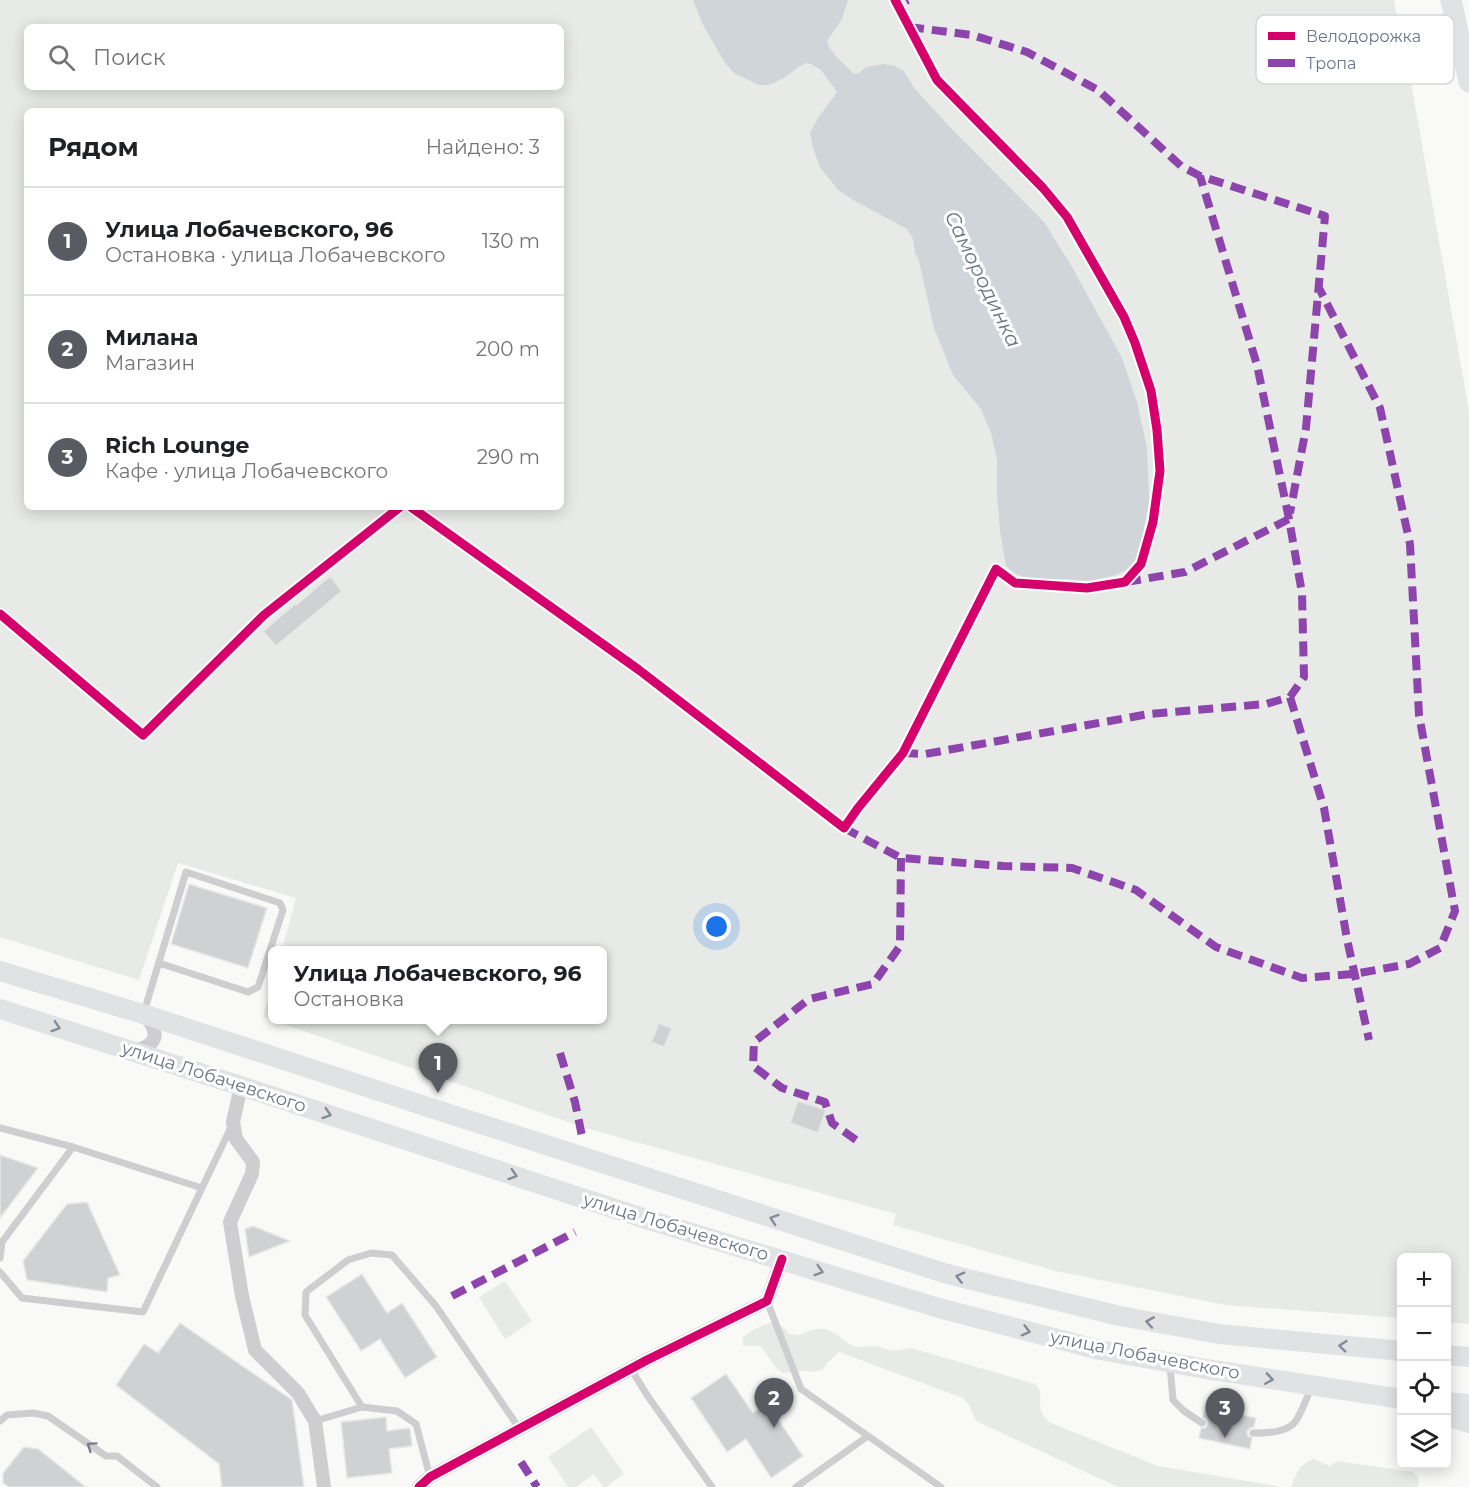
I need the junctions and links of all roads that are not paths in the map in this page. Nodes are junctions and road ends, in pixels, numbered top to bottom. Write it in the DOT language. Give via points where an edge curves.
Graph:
graph roads {
  1 [pos="1451,0"];
  2 [pos="1469,82"];
  3 [pos="271,946"];
  4 [pos="268,956"];
  5 [pos="159,963"];
  6 [pos="0,971"];
  7 [pos="0,1009"];
  8 [pos="144,1014"];
  9 [pos="132,1051"];
  10 [pos="241,1086"];
  11 [pos="233,1122"];
  12 [pos="0,1128"];
  13 [pos="74,1147"];
  14 [pos="202,1188"];
  15 [pos="0,1257"];
  16 [pos="782,1259"];
  17 [pos="0,1272"];
  18 [pos="766,1301"];
  19 [pos="1397,1352"];
  20 [pos="1451,1355"];
  21 [pos="1469,1357"];
  22 [pos="1170,1363"];
  23 [pos="631,1369"];
  24 [pos="1313,1385"];
  25 [pos="1397,1398"];
  26 [pos="1451,1402"];
  27 [pos="1469,1404"];
  28 [pos="362,1407"];
  29 [pos="1451,1417"];
  30 [pos="0,1421"];
  31 [pos="315,1421"];
  32 [pos="1202,1423"];
  33 [pos="1469,1424"];
  34 [pos="519,1428"];
  35 [pos="1253,1433"];
  36 [pos="868,1436"];
  37 [pos="430,1477"];
  38 [pos="157,1487"];
  39 [pos="324,1487"];
  40 [pos="419,1487"];
  41 [pos="712,1487"];
  42 [pos="796,1487"];
  43 [pos="941,1487"];
  1 -- 2 [label="main road"];
  3 -- 5 [label="lane" via="283,910 280,903 186,872"];
  4 -- 5 [label="lane" via="258,987 248,992"];
  5 -- 8 [label="lane"];
  6 -- 8 [label="main road, улица Лобачевского"];
  7 -- 9 [label="main road, улица Лобачевского, one-way"];
  8 -- 9 [label="street" via="155,1030 154,1038 149,1045"];
  19 -- 8 [label="main road, улица Лобачевского, one-way" via="1219,1334 1120,1316 947,1274"];
  9 -- 10 [label="main road, улица Лобачевского"];
  10 -- 11 [label="street"];
  10 -- 16 [label="main road, улица Лобачевского, one-way" via="649,1220"];
  11 -- 14 [label="lane"];
  11 -- 31 [label="street" via="236,1139 253,1161 252,1174 230,1222 255,1350 298,1393"];
  12 -- 13 [label="lane"];
  13 -- 14 [label="lane"];
  13 -- 15 [label="lane" via="2,1242"];
  14 -- 17 [label="lane" via="143,1312 22,1298"];
  16 -- 18 [label="street"];
  16 -- 22 [label="main road, улица Лобачевского, one-way" via="939,1308 1100,1350"];
  18 -- 23 [label="street"];
  18 -- 36 [label="lane" via="801,1389"];
  20 -- 21 [label="main road"];
  22 -- 24 [label="main road, улица Лобачевского, one-way"];
  22 -- 32 [label="lane" via="1173,1400"];
  23 -- 34 [label="street"];
  23 -- 41 [label="lane"];
  24 -- 25 [label="main road, улица Лобачевского"];
  24 -- 35 [label="lane" via="1295,1423 1275,1432"];
  26 -- 27 [label="main road"];
  28 -- 31 [label="lane"];
  28 -- 34 [label="lane" via="305,1315 306,1292 348,1260 371,1253 392,1255 436,1306"];
  28 -- 37 [label="lane" via="397,1412 416,1424"];
  29 -- 33 [label="main road"];
  38 -- 30 [label="lane, one-way" via="117,1456 106,1456 48,1416 7,1415"];
  31 -- 39 [label="street"];
  34 -- 37 [label="street"];
  36 -- 42 [label="lane"];
  36 -- 43 [label="lane"];
  37 -- 40 [label="street"];
}
